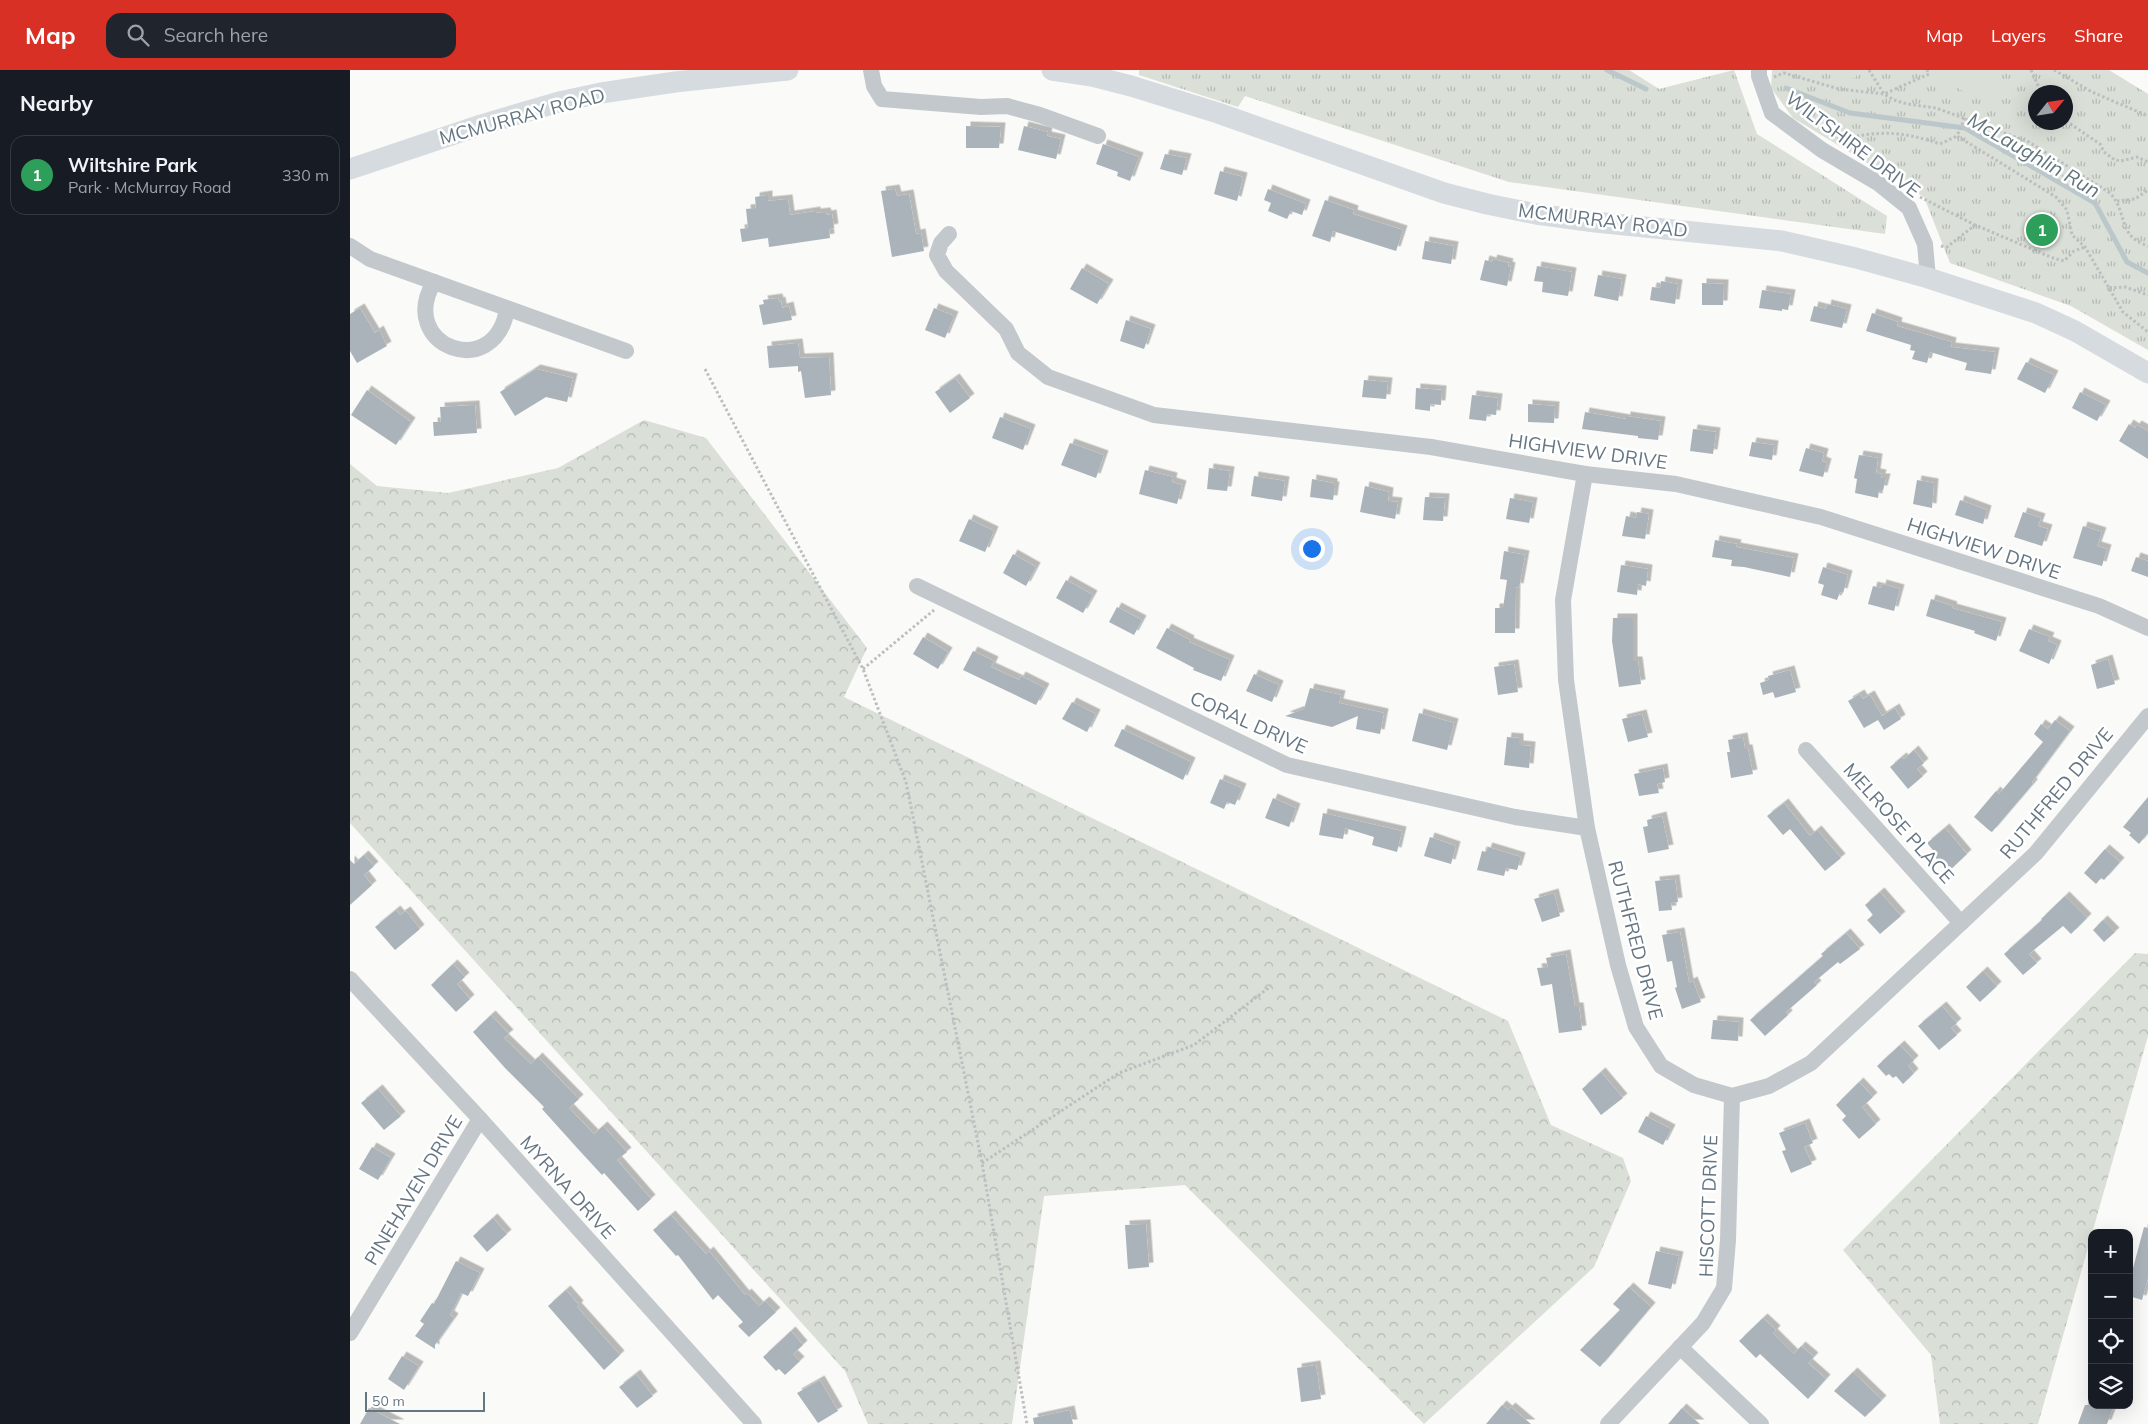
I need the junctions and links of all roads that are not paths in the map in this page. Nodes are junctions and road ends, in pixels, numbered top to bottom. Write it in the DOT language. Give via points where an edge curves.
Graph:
graph roads {
  1 [pos="788,70"];
  2 [pos="871,70"];
  3 [pos="1052,70"];
  4 [pos="1763,75"];
  5 [pos="1098,136"];
  6 [pos="350,169"];
  7 [pos="949,234"];
  8 [pos="350,246"];
  9 [pos="1928,278"];
  10 [pos="434,282"];
  11 [pos="507,309"];
  12 [pos="626,350"];
  13 [pos="2148,373"];
  14 [pos="1585,474"];
  15 [pos="917,586"];
  16 [pos="2148,628"];
  17 [pos="2148,716"];
  18 [pos="1806,750"];
  19 [pos="1587,828"];
  20 [pos="1961,923"];
  21 [pos="350,979"];
  22 [pos="1732,1096"];
  23 [pos="480,1119"];
  24 [pos="350,1333"];
  25 [pos="1680,1348"];
  26 [pos="754,1424"];
  27 [pos="1608,1424"];
  28 [pos="1761,1424"];
  1 -- 6 [label="main road, MCMURRAY ROAD" via="675,82 568,100"];
  2 -- 5 [label="street" via="874,86 882,99 1007,106"];
  3 -- 9 [label="main road, MCMURRAY ROAD" via="1092,76 1191,104 1444,193 1487,204 1595,222 1782,241"];
  4 -- 9 [label="street, WILTSHIRE DRIVE" via="1759,76 1772,113 1822,150 1878,183 1909,208 1925,244"];
  7 -- 14 [label="street, HIGHVIEW DRIVE" via="937,255 946,272 1006,329 1018,353 1048,377 1154,415 1432,447"];
  8 -- 10 [label="street" via="370,259"];
  9 -- 13 [label="main road, MCMURRAY ROAD" via="2036,313 2075,330"];
  10 -- 11 [label="street"];
  10 -- 11 [label="street" via="424,309 434,336 445,346 473,350 487,345 498,336 505,323"];
  11 -- 12 [label="street"];
  14 -- 16 [label="street, HIGHVIEW DRIVE" via="1676,484 1820,517 2099,606"];
  14 -- 19 [label="street, RUTHFRED DRIVE" via="1563,600 1566,680"];
  15 -- 19 [label="street, CORAL DRIVE" via="1286,765 1515,817"];
  17 -- 20 [label="street, RUTHFRED DRIVE" via="2036,854"];
  18 -- 20 [label="street, MELROSE PLACE"];
  19 -- 22 [label="street, RUTHFRED DRIVE" via="1618,965 1636,1027 1661,1066 1694,1085"];
  20 -- 22 [label="street, RUTHFRED DRIVE" via="1811,1063 1769,1086"];
  21 -- 23 [label="street, MYRNA DRIVE"];
  22 -- 25 [label="street, HISCOTT DRIVE" via="1724,1288 1703,1323"];
  23 -- 24 [label="street, PINEHAVEN DRIVE"];
  23 -- 26 [label="street, MYRNA DRIVE"];
  25 -- 27 [label="street, HISCOTT DRIVE"];
  25 -- 28 [label="street"];
}
